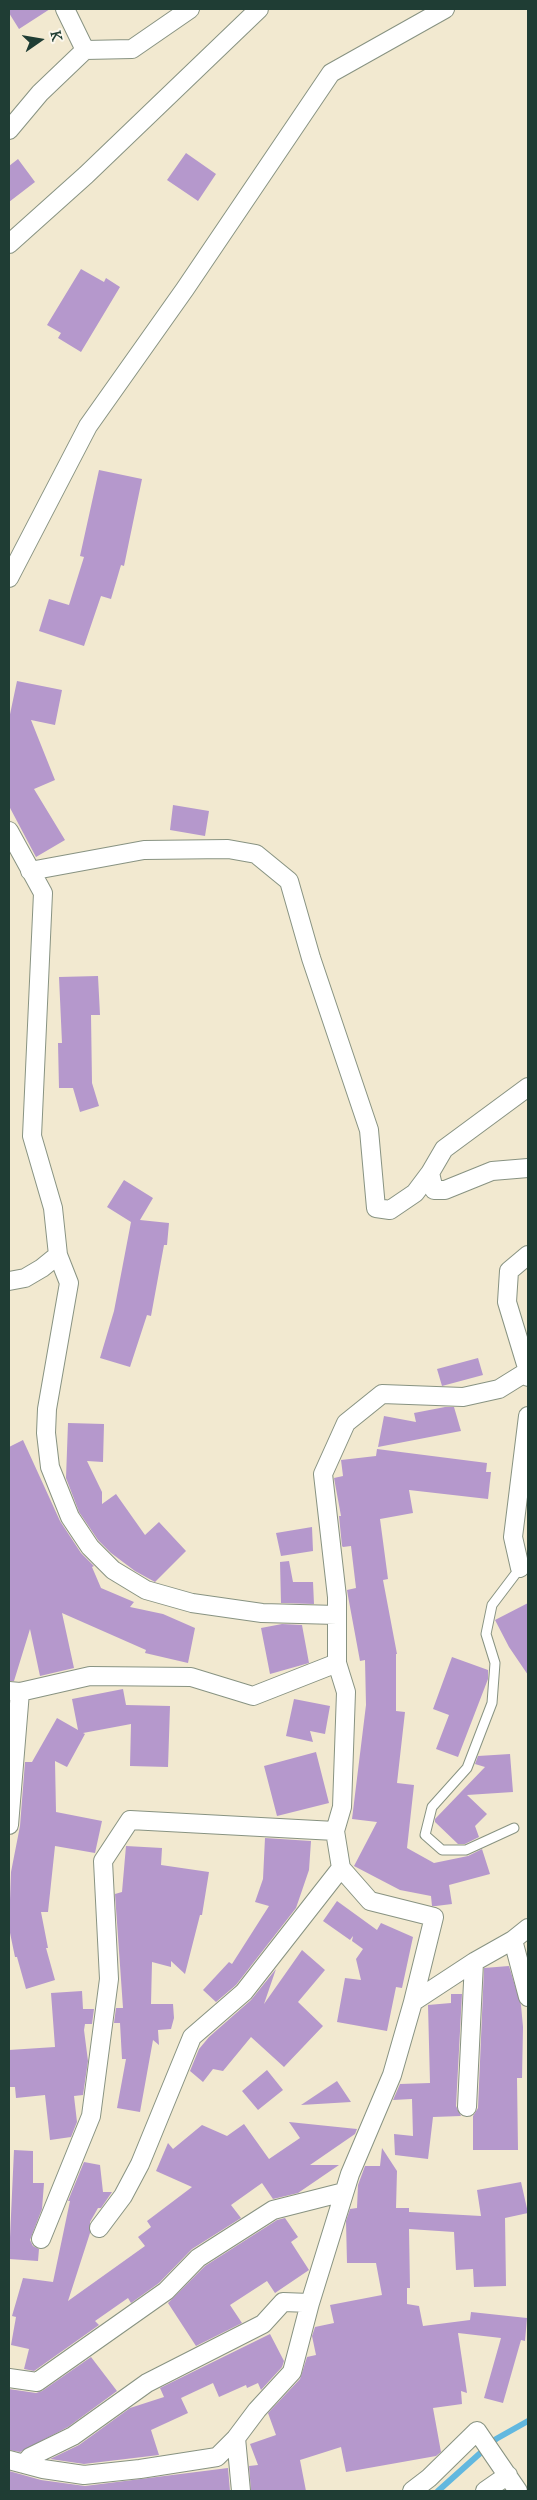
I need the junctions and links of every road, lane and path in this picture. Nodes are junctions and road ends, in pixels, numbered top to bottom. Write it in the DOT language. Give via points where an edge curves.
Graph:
graph roads {
  1 [pos="65,9"];
  2 [pos="190,9"];
  3 [pos="259,9"];
  4 [pos="445,9"];
  5 [pos="85,50"];
  6 [pos="9,130"];
  7 [pos="9,244"];
  8 [pos="9,578"];
  9 [pos="9,831"];
  10 [pos="30,871"];
  11 [pos="528,1087"];
  12 [pos="528,1168"];
  13 [pos="430,1173"];
  14 [pos="58,1255"];
  15 [pos="528,1255"];
  16 [pos="9,1281"];
  17 [pos="528,1374"];
  18 [pos="528,1416"];
  19 [pos="520,1568"];
  20 [pos="337,1615"];
  21 [pos="337,1663"];
  22 [pos="14,1691"];
  23 [pos="9,1825"];
  24 [pos="514,1828"];
  25 [pos="335,1831"];
  26 [pos="341,1868"];
  27 [pos="528,1928"];
  28 [pos="513,1940"];
  29 [pos="474,1962"];
  30 [pos="528,1997"];
  31 [pos="413,2002"];
  32 [pos="467,2107"];
  33 [pos="344,2192"];
  34 [pos="98,2228"];
  35 [pos="41,2239"];
  36 [pos="310,2303"];
  37 [pos="9,2378"];
  38 [pos="236,2438"];
  39 [pos="17,2462"];
  40 [pos="508,2474"];
  41 [pos="241,2491"];
  42 [pos="412,2491"];
  43 [pos="485,2491"];
  44 [pos="518,2491"];
  1 -- 5 [label="street"];
  2 -- 5 [label="street" via="132,49"];
  3 -- 7 [label="street"];
  4 -- 8 [label="street" via="331,73 88,426"];
  5 -- 6 [label="street" via="40,93"];
  9 -- 10 [label="street"];
  10 -- 13 [label="street" via="144,850 228,850 256,854 289,881 311,958 369,1130 376,1208 390,1210 415,1193"];
  10 -- 14 [label="street" via="43,893 32,1136 53,1208"];
  11 -- 13 [label="street" via="444,1149"];
  12 -- 13 [label="street" via="492,1171 445,1190 434,1190"];
  14 -- 16 [label="street" via="25,1278"];
  14 -- 20 [label="street" via="69,1284 47,1410 46,1434 50,1467 70,1517 90,1547 114,1570 146,1590 246,1611"];
  15 -- 17 [label="street" via="509,1271 507,1302"];
  17 -- 20 [label="street" via="499,1390 463,1396 382,1394 346,1422 323,1474"];
  18 -- 19 [label="street" via="513,1537"];
  19 -- 24 [label="lane" via="492,1605 486,1634 495,1663 492,1703 467,1768 432,1807 425,1835 442,1850 466,1850"];
  20 -- 21 [label="street"];
  21 -- 22 [label="street" via="253,1696 191,1677 90,1676"];
  21 -- 25 [label="street" via="346,1692 342,1807"];
  22 -- 23 [label="street"];
  25 -- 26 [label="street"];
  25 -- 35 [label="street" via="130,1820 103,1861 109,1979 91,2116"];
  26 -- 31 [label="street" via="370,1901 434,1917"];
  26 -- 34 [label="street" via="244,1992 192,2038 140,2164 123,2196"];
  27 -- 28 [label="street"];
  28 -- 29 [label="street"];
  28 -- 30 [label="street"];
  29 -- 31 [label="street"];
  29 -- 32 [label="street"];
  31 -- 33 [label="street" via="392,2074"];
  33 -- 36 [label="street"];
  33 -- 37 [label="street" via="273,2210 198,2258 166,2291 37,2382"];
  36 -- 38 [label="street" via="292,2372"];
  36 -- 39 [label="street" via="283,2302 263,2324 147,2383 73,2436"];
  38 -- 39 [label="street" via="217,2457 140,2469 84,2475"];
  38 -- 41 [label="street"];
  40 -- 42 [label="street" via="477,2431"];
  40 -- 43 [label="street"];
  40 -- 44 [label="street"];
}
